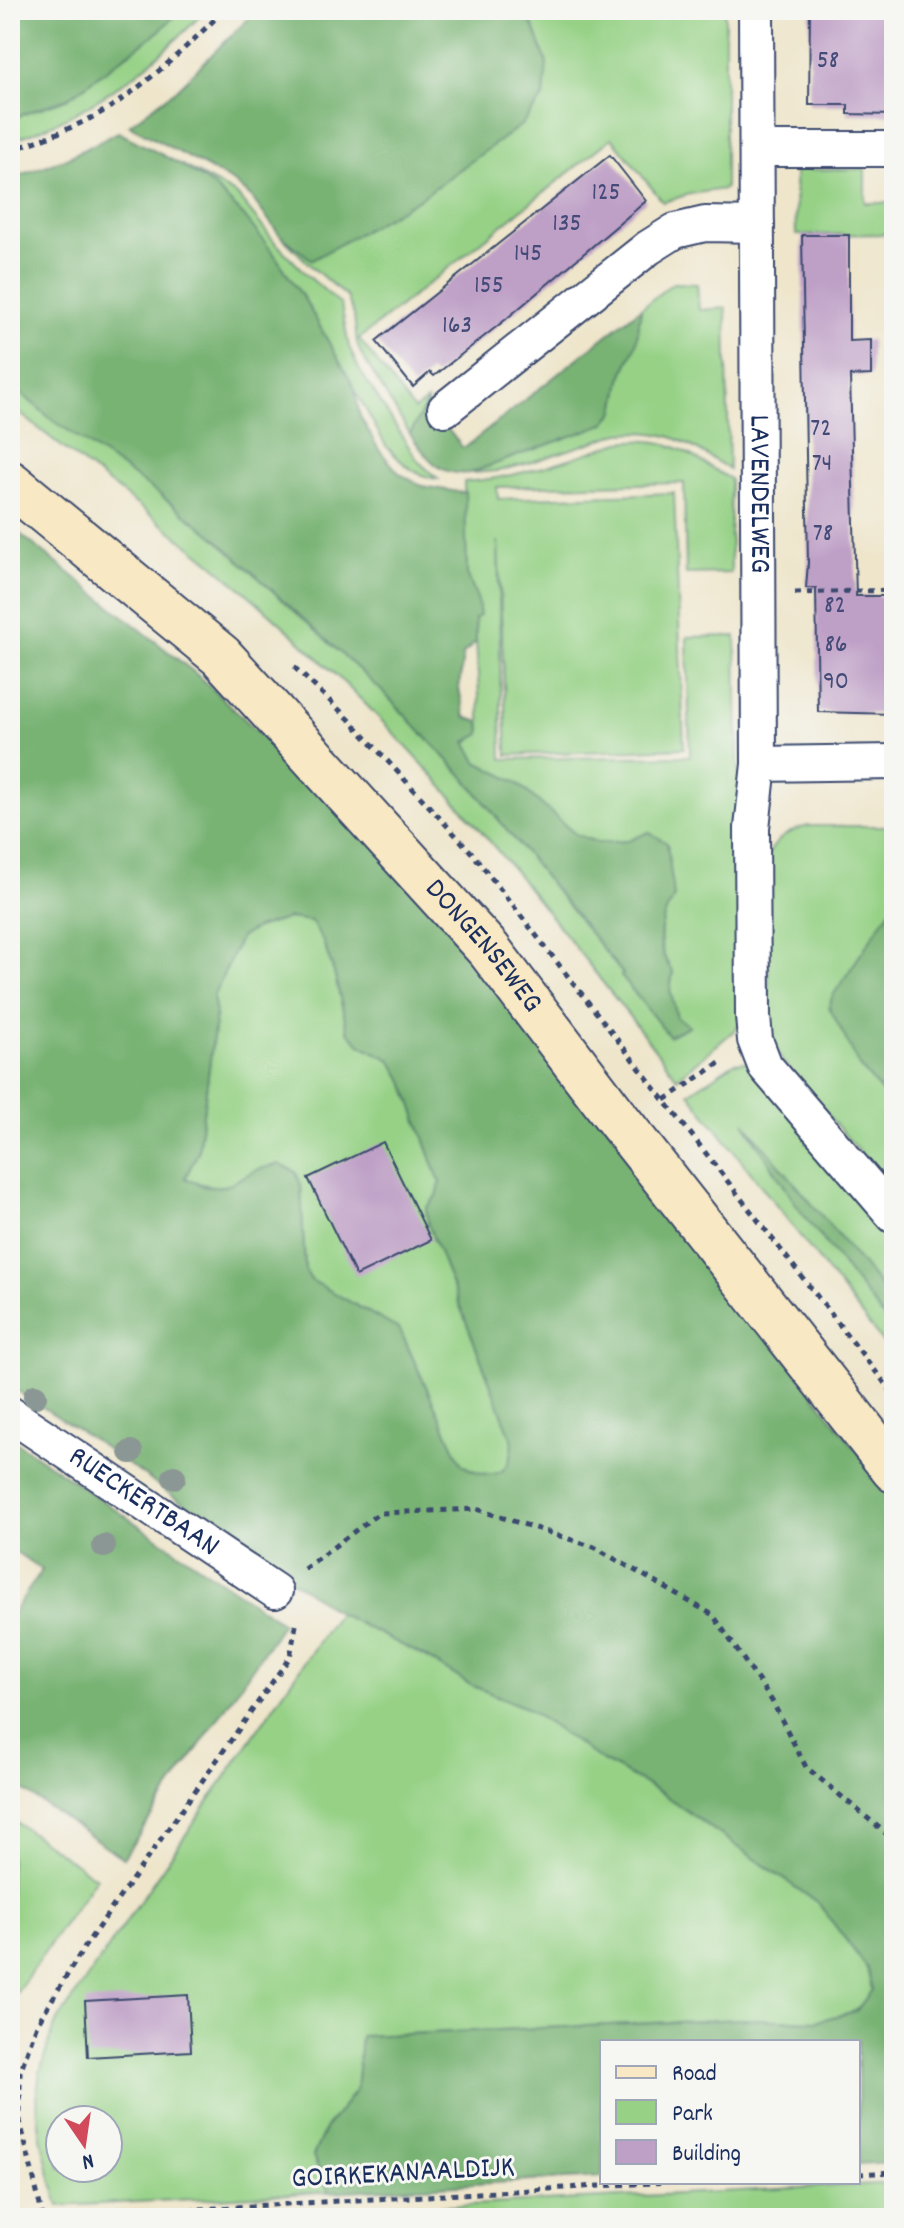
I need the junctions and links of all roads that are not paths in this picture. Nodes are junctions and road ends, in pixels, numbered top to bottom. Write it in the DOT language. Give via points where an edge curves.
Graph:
graph roads {
  1 [pos="756,10"];
  2 [pos="757,149"];
  3 [pos="894,149"];
  4 [pos="757,225"];
  5 [pos="445,409"];
  6 [pos="10,483"];
  7 [pos="894,762"];
  8 [pos="759,764"];
  9 [pos="894,1216"];
  10 [pos="10,1414"];
  11 [pos="894,1470"];
  12 [pos="275,1591"];
  1 -- 2 [label="street, LAVENDELWEG"];
  2 -- 3 [label="street"];
  2 -- 4 [label="street, LAVENDELWEG"];
  4 -- 5 [label="street" via="705,224 675,231"];
  4 -- 8 [label="street, LAVENDELWEG"];
  6 -- 11 [label="main road, DONGENSEWEG" via="221,656 489,950"];
  7 -- 8 [label="street"];
  8 -- 9 [label="street, LAVENDELWEG" via="752,828 755,1040 765,1066"];
  10 -- 12 [label="street, RUECKERTBAAN"];
}
